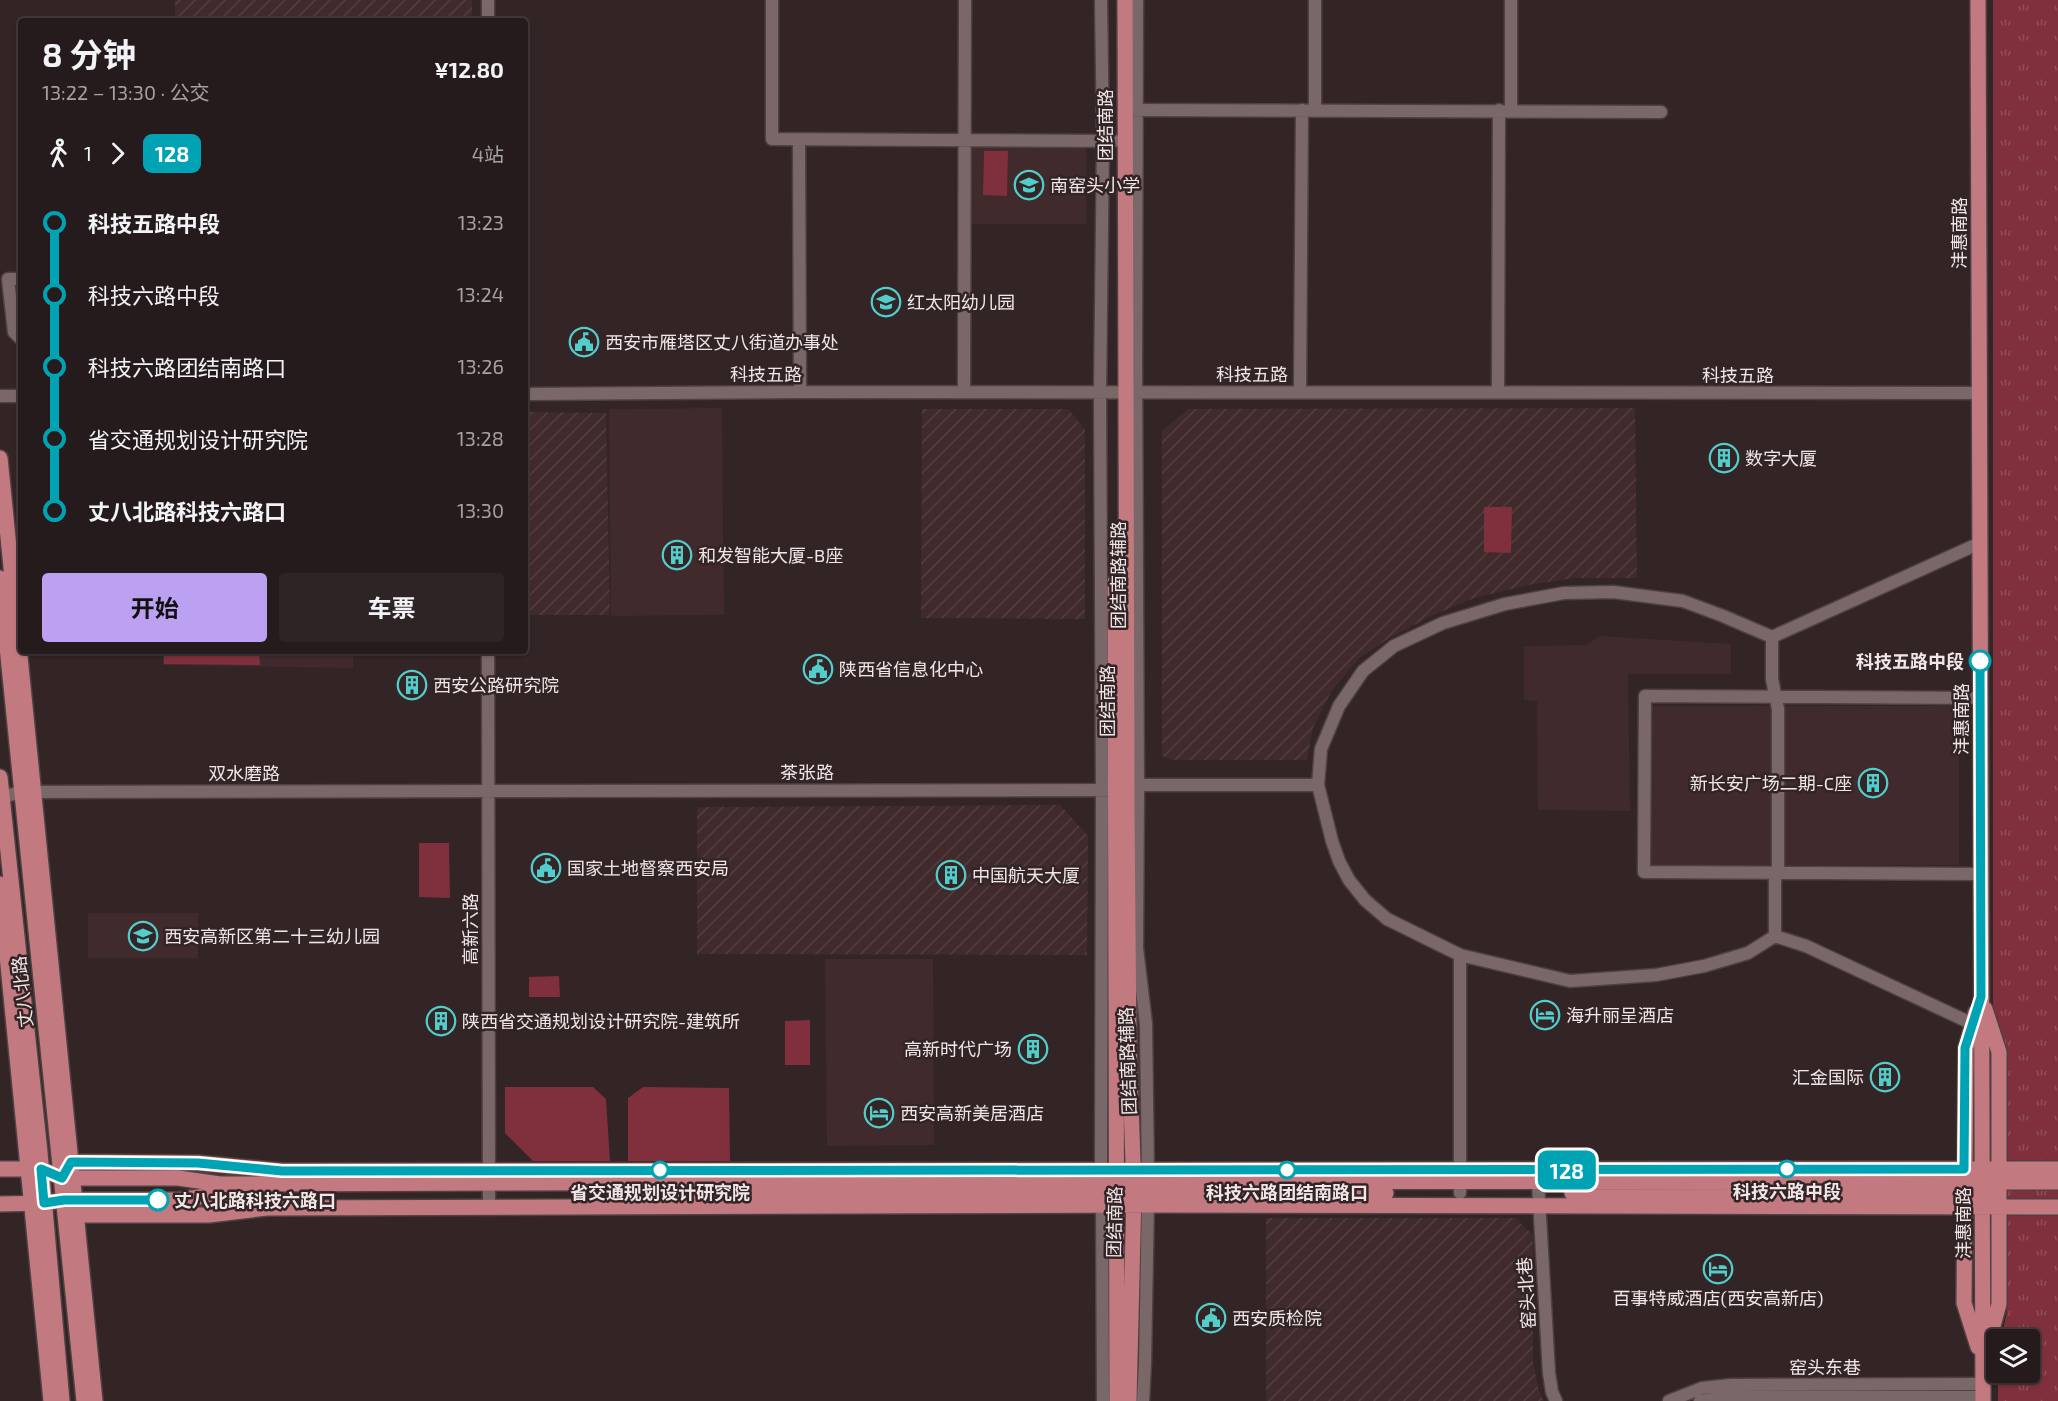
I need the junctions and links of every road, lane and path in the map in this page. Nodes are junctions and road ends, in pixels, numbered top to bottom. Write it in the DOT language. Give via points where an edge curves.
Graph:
graph roads {
  1 [pos="488,0"];
  2 [pos="772,0"];
  3 [pos="965,0"];
  4 [pos="1101,0"];
  5 [pos="1115,0"];
  6 [pos="1125,0"];
  7 [pos="1137,0"];
  8 [pos="1315,0"];
  9 [pos="1511,0"];
  10 [pos="1978,0"];
  11 [pos="488,18"];
  12 [pos="1131,110"];
  13 [pos="1302,110"];
  14 [pos="1315,110"];
  15 [pos="1505,110"];
  16 [pos="1661,112"];
  17 [pos="799,140"];
  18 [pos="965,140"];
  19 [pos="1109,141"];
  20 [pos="18,279"];
  21 [pos="18,336"];
  22 [pos="800,392"];
  23 [pos="964,392"];
  24 [pos="1300,392"];
  25 [pos="1498,392"];
  26 [pos="1119,393"];
  27 [pos="1980,393"];
  28 [pos="528,394"];
  29 [pos="0,396"];
  30 [pos="18,396"];
  31 [pos="0,458"];
  32 [pos="1980,543"];
  33 [pos="0,578"];
  34 [pos="1772,637"];
  35 [pos="488,654"];
  36 [pos="1777,697"];
  37 [pos="1980,698"];
  38 [pos="0,777"];
  39 [pos="1318,785"];
  40 [pos="1121,788"];
  41 [pos="488,790"];
  42 [pos="27,792"];
  43 [pos="1,798"];
  44 [pos="1775,873"];
  45 [pos="1980,874"];
  46 [pos="0,884"];
  47 [pos="1775,936"];
  48 [pos="1460,955"];
  49 [pos="1981,997"];
  50 [pos="1973,1024"];
  51 [pos="71,1162"];
  52 [pos="0,1169"];
  53 [pos="35,1169"];
  54 [pos="2058,1169"];
  55 [pos="68,1178"];
  56 [pos="1460,1182"];
  57 [pos="2058,1182"];
  58 [pos="1141,1187"];
  59 [pos="1964,1187"];
  60 [pos="489,1188"];
  61 [pos="1109,1188"];
  62 [pos="1982,1188"];
  63 [pos="1999,1188"];
  64 [pos="2058,1192"];
  65 [pos="1538,1193"];
  66 [pos="38,1203"];
  67 [pos="0,1204"];
  68 [pos="72,1205"];
  69 [pos="2058,1207"];
  70 [pos="1983,1361"];
  71 [pos="1983,1394"];
  72 [pos="51,1401"];
  73 [pos="62,1401"];
  74 [pos="84,1401"];
  75 [pos="95,1401"];
  76 [pos="1103,1401"];
  77 [pos="1117,1401"];
  78 [pos="1130,1401"];
  79 [pos="1143,1401"];
  80 [pos="1557,1401"];
  81 [pos="1669,1401"];
  82 [pos="1700,1401"];
  1 -- 11 [label="street"];
  2 -- 17 [label="street" via="772,139"];
  3 -- 18 [label="street"];
  4 -- 19 [label="street"];
  5 -- 19 [label="main road, 团结南路"];
  6 -- 12 [label="main road, 团结南路"];
  7 -- 12 [label="street"];
  8 -- 14 [label="street"];
  9 -- 15 [label="street"];
  10 -- 27 [label="main road, 沣惠南路"];
  12 -- 13 [label="street"];
  12 -- 26 [label="main road, 团结南路"];
  13 -- 14 [label="street"];
  13 -- 24 [label="street"];
  14 -- 15 [label="street"];
  15 -- 16 [label="street"];
  15 -- 25 [label="street"];
  17 -- 18 [label="street"];
  17 -- 22 [label="street"];
  18 -- 19 [label="street"];
  18 -- 23 [label="street"];
  19 -- 26 [label="main road, 团结南路"];
  20 -- 21 [label="street" via="8,279 14,332"];
  22 -- 23 [label="street, 科技五路"];
  22 -- 28 [label="street, 科技五路"];
  23 -- 26 [label="street, 科技五路"];
  24 -- 25 [label="street, 科技五路"];
  24 -- 26 [label="street, 科技五路"];
  25 -- 27 [label="street, 科技五路"];
  26 -- 40 [label="main road, 团结南路"];
  26 -- 40 [label="street, 团结南路辅路"];
  27 -- 32 [label="main road, 沣惠南路"];
  29 -- 30 [label="street"];
  31 -- 42 [label="main road"];
  32 -- 34 [label="street"];
  32 -- 37 [label="main road, 沣惠南路"];
  33 -- 42 [label="main road, 丈八北路"];
  34 -- 36 [label="street" via="1772,679"];
  34 -- 39 [label="street" via="1683,601 1613,592 1564,593 1505,604 1443,623 1394,646 1363,672 1339,706 1321,749"];
  35 -- 41 [label="street, 高新六路"];
  36 -- 37 [label="street"];
  36 -- 44 [label="street"];
  36 -- 44 [label="street" via="1645,696 1644,872"];
  37 -- 45 [label="main road, 沣惠南路"];
  38 -- 43 [label="main road, 丈八北路"];
  39 -- 40 [label="street, 茶张路"];
  39 -- 48 [label="street" via="1339,861 1365,900 1386,919"];
  40 -- 41 [label="street, 茶张路"];
  40 -- 58 [label="main road, 团结南路" via="1129,1043"];
  40 -- 61 [label="main road, 团结南路"];
  41 -- 42 [label="street, 双水磨路"];
  41 -- 60 [label="street, 高新六路"];
  42 -- 43 [label="street, 双水磨路"];
  42 -- 51 [label="main road"];
  42 -- 55 [label="main road, 丈八北路"];
  43 -- 53 [label="main road, 丈八北路"];
  44 -- 45 [label="street"];
  44 -- 47 [label="street"];
  45 -- 49 [label="main road, 沣惠南路"];
  46 -- 53 [label="main road"];
  47 -- 48 [label="street" via="1748,953 1704,966 1656,975 1570,981"];
  47 -- 50 [label="street" via="1806,946"];
  48 -- 56 [label="street"];
  49 -- 50 [label="main road"];
  49 -- 62 [label="main road, 沣惠南路"];
  49 -- 63 [label="main road" via="1999,1052"];
  50 -- 59 [label="main road" via="1965,1048"];
  51 -- 55 [label="main road"];
  51 -- 60 [label="main road" via="198,1163"];
  52 -- 53 [label="main road"];
  53 -- 55 [label="main road"];
  53 -- 66 [label="main road"];
  54 -- 63 [label="main road"];
  55 -- 60 [label="main road"];
  55 -- 68 [label="main road, 丈八北路"];
  56 -- 58 [label="main road"];
  56 -- 58 [label="main road"];
  56 -- 59 [label="main road"];
  56 -- 65 [label="main road"];
  57 -- 63 [label="main road"];
  58 -- 61 [label="main road"];
  58 -- 61 [label="main road"];
  58 -- 65 [label="main road"];
  58 -- 78 [label="main road, 团结南路"];
  58 -- 79 [label="street"];
  59 -- 62 [label="main road"];
  59 -- 62 [label="main road"];
  59 -- 65 [label="main road"];
  59 -- 70 [label="main road" via="1964,1303"];
  60 -- 61 [label="main road"];
  60 -- 61 [label="main road"];
  60 -- 68 [label="main road" via="221,1194"];
  61 -- 76 [label="street"];
  61 -- 77 [label="main road, 团结南路"];
  62 -- 63 [label="main road"];
  62 -- 63 [label="main road"];
  62 -- 70 [label="main road, 沣惠南路"];
  63 -- 64 [label="main road"];
  63 -- 69 [label="main road"];
  63 -- 70 [label="main road" via="1999,1304"];
  65 -- 80 [label="street, 窑头北巷" via="1549,1373"];
  66 -- 67 [label="main road"];
  66 -- 68 [label="main road"];
  66 -- 72 [label="main road"];
  66 -- 73 [label="main road"];
  68 -- 74 [label="main road, 丈八北路"];
  68 -- 75 [label="main road"];
  70 -- 71 [label="main road, 沣惠南路"];
  71 -- 81 [label="street, 窑头东巷" via="1731,1385 1702,1388"];
  71 -- 82 [label="street, 窑头东巷" via="1729,1396"];
}
